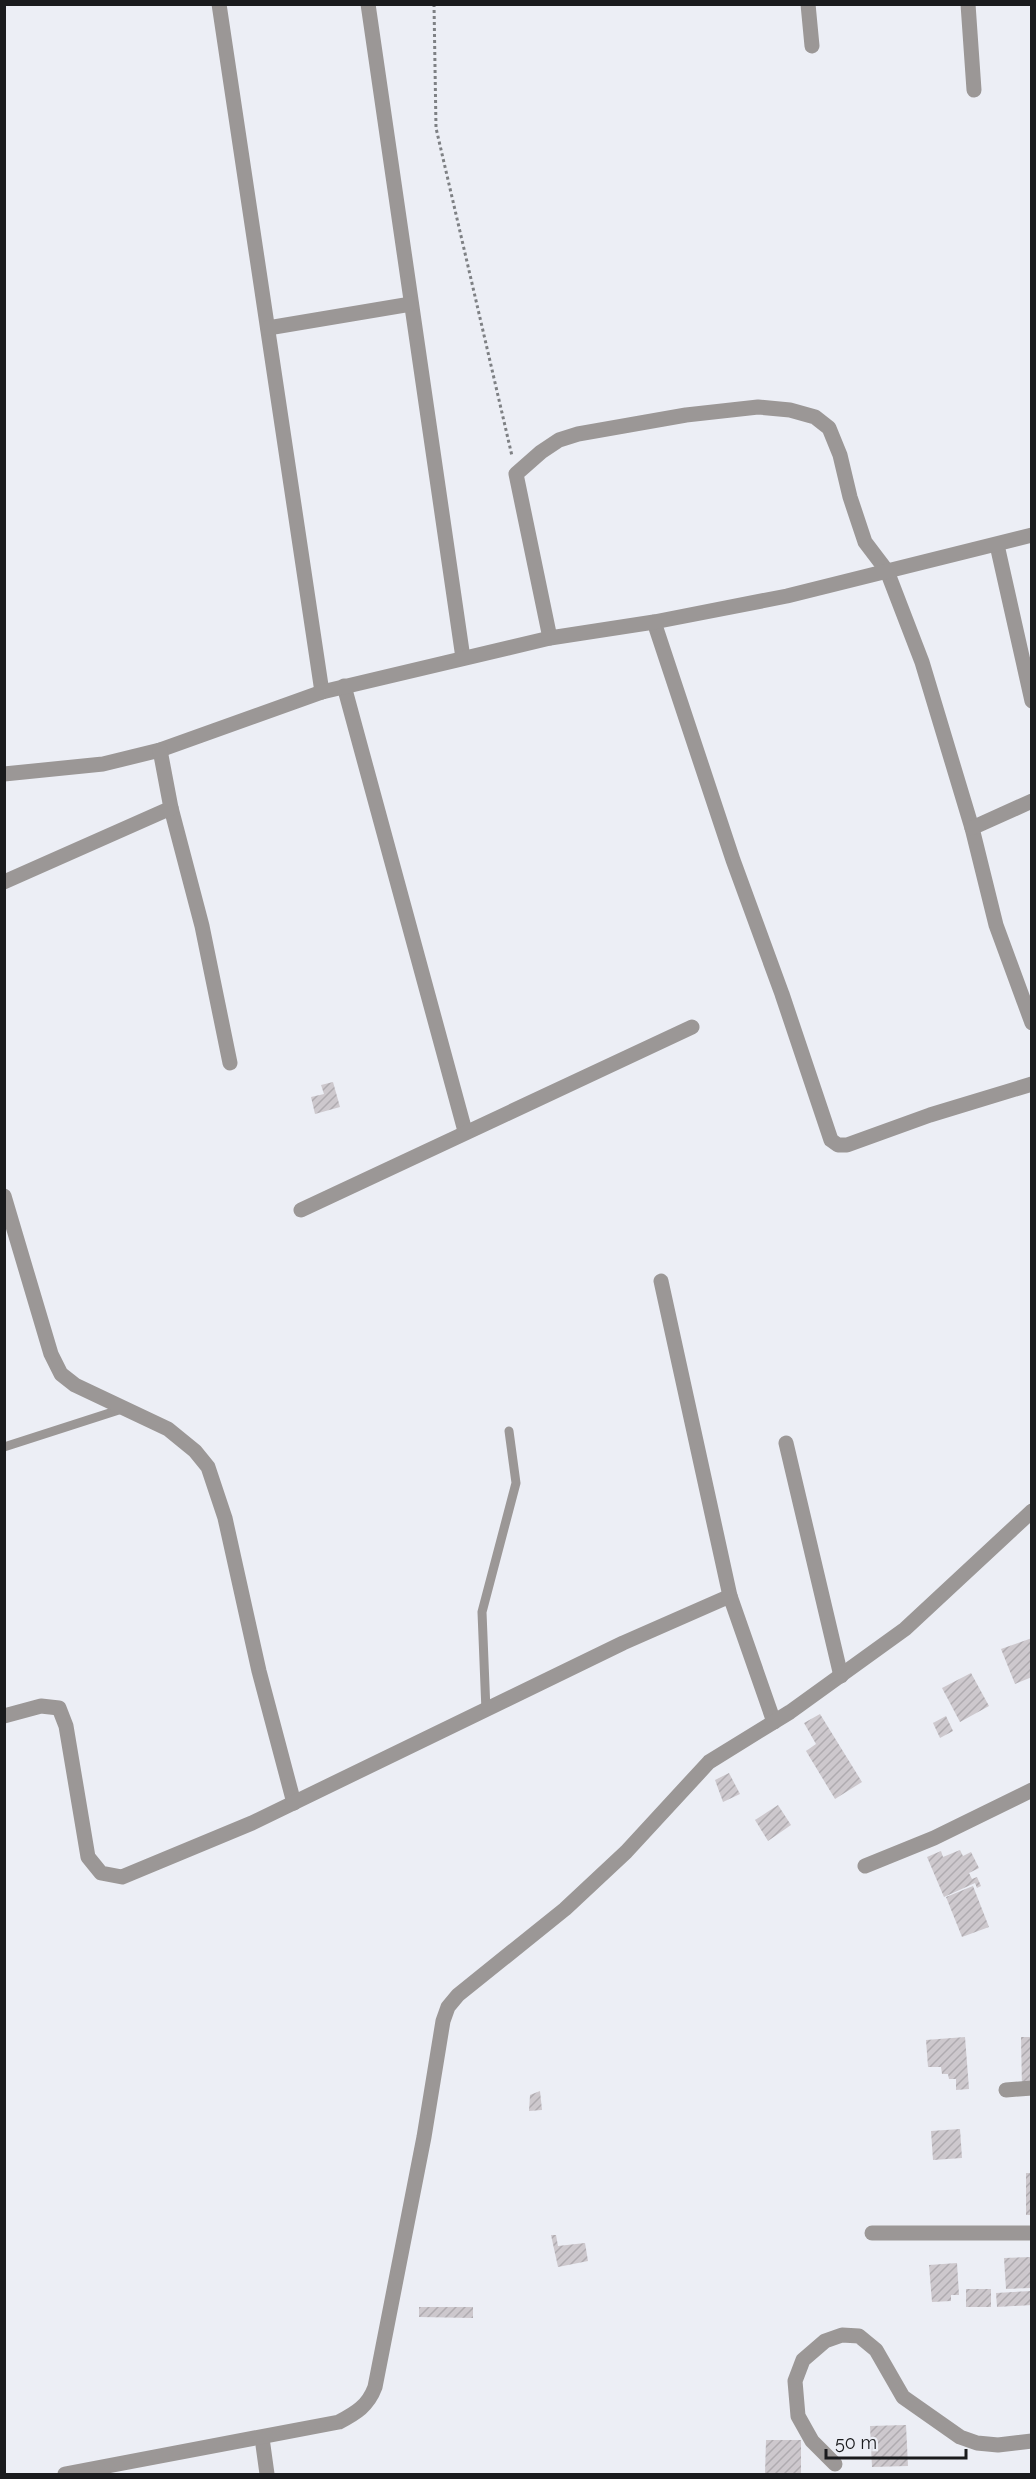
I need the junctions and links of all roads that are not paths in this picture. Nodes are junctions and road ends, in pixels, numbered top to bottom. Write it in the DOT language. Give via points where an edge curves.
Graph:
graph roads {
  1 [pos="219,4"];
  2 [pos="368,4"];
  3 [pos="808,4"];
  4 [pos="968,4"];
  5 [pos="812,46"];
  6 [pos="974,90"];
  7 [pos="411,304"];
  8 [pos="267,328"];
  9 [pos="1032,535"];
  10 [pos="997,545"];
  11 [pos="887,571"];
  12 [pos="654,622"];
  13 [pos="550,638"];
  14 [pos="463,658"];
  15 [pos="344,686"];
  16 [pos="322,692"];
  17 [pos="1032,701"];
  18 [pos="160,750"];
  19 [pos="4,774"];
  20 [pos="1032,801"];
  21 [pos="171,808"];
  22 [pos="972,828"];
  23 [pos="4,882"];
  24 [pos="1032,1023"];
  25 [pos="692,1027"];
  26 [pos="230,1064"];
  27 [pos="1032,1084"];
  28 [pos="465,1131"];
  29 [pos="4,1196"];
  30 [pos="301,1210"];
  31 [pos="661,1281"];
  32 [pos="127,1408"];
  33 [pos="509,1431"];
  34 [pos="786,1443"];
  35 [pos="4,1447"];
  36 [pos="1032,1511"];
  37 [pos="730,1596"];
  38 [pos="841,1677"];
  39 [pos="486,1710"];
  40 [pos="4,1716"];
  41 [pos="774,1722"];
  42 [pos="1032,1790"];
  43 [pos="294,1803"];
  44 [pos="865,1866"];
  45 [pos="1032,2088"];
  46 [pos="1006,2090"];
  47 [pos="872,2233"];
  48 [pos="1032,2234"];
  49 [pos="262,2438"];
  50 [pos="1032,2441"];
  51 [pos="835,2464"];
  52 [pos="65,2475"];
  53 [pos="267,2475"];
  1 -- 8 [label="street"];
  2 -- 7 [label="street"];
  3 -- 5 [label="street"];
  4 -- 6 [label="street"];
  7 -- 8 [label="street"];
  7 -- 14 [label="street"];
  8 -- 16 [label="street"];
  9 -- 10 [label="street"];
  10 -- 11 [label="street"];
  10 -- 17 [label="street"];
  11 -- 12 [label="street" via="787,596"];
  11 -- 13 [label="street" via="865,542 829,428 815,417 758,407 664,418 578,434 559,440 516,474"];
  11 -- 22 [label="street" via="922,662"];
  12 -- 13 [label="street"];
  12 -- 27 [label="street" via="831,1140 847,1145"];
  13 -- 14 [label="street"];
  14 -- 15 [label="street"];
  15 -- 16 [label="street"];
  15 -- 28 [label="street"];
  16 -- 18 [label="street"];
  18 -- 19 [label="street" via="103,764"];
  18 -- 21 [label="street"];
  20 -- 22 [label="street"];
  21 -- 23 [label="street"];
  21 -- 26 [label="street" via="202,926"];
  22 -- 24 [label="street" via="996,925"];
  25 -- 28 [label="street"];
  28 -- 30 [label="street"];
  29 -- 32 [label="street" via="51,1354 61,1374 75,1385"];
  31 -- 37 [label="street"];
  32 -- 35 [label="lane"];
  32 -- 43 [label="street" via="168,1429 208,1467 225,1518"];
  33 -- 39 [label="lane" via="516,1483 482,1612"];
  34 -- 38 [label="street"];
  36 -- 38 [label="street" via="905,1629"];
  37 -- 39 [label="street"];
  37 -- 41 [label="street"];
  38 -- 41 [label="street"];
  39 -- 43 [label="street"];
  40 -- 43 [label="street" via="42,1706 58,1708 66,1726 88,1857 101,1873 122,1877"];
  41 -- 49 [label="street" via="710,1762 574,1901 448,2007 442,2021 423,2137 370,2399 358,2412 339,2422"];
  42 -- 44 [label="street"];
  45 -- 46 [label="street"];
  47 -- 48 [label="street"];
  49 -- 52 [label="street"];
  49 -- 53 [label="street"];
  50 -- 51 [label="street" via="998,2445 960,2437 903,2397 876,2350 859,2336 842,2335 825,2341 803,2360 795,2381 798,2416 812,2441"];
}
